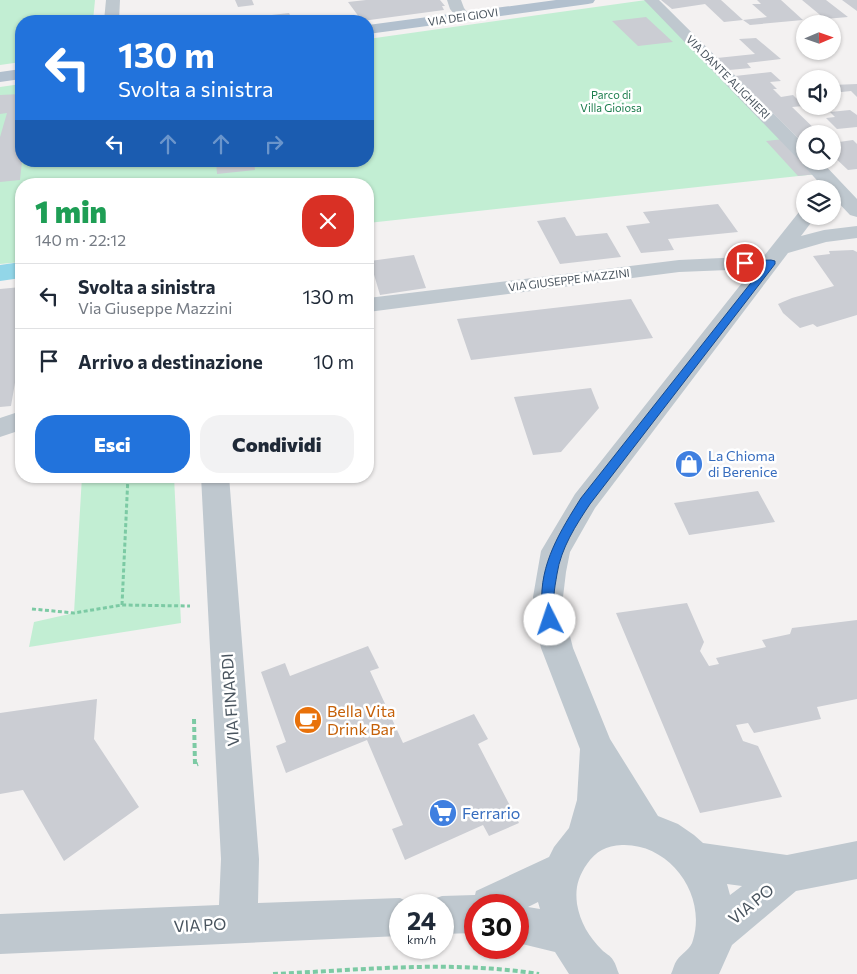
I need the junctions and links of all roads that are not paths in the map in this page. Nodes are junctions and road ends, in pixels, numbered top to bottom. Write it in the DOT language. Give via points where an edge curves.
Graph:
graph roads {
  1 [pos="113,0"];
  2 [pos="454,0"];
  3 [pos="588,0"];
  4 [pos="652,0"];
  5 [pos="112,15"];
  6 [pos="464,17"];
  7 [pos="374,29"];
  8 [pos="15,75"];
  9 [pos="0,77"];
  10 [pos="796,146"];
  11 [pos="818,170"];
  12 [pos="841,205"];
  13 [pos="857,211"];
  14 [pos="799,225"];
  15 [pos="857,232"];
  16 [pos="777,255"];
  17 [pos="374,304"];
  18 [pos="15,422"];
  19 [pos="0,428"];
  20 [pos="215,483"];
  21 [pos="596,749"];
  22 [pos="645,828"];
  23 [pos="585,838"];
  24 [pos="857,860"];
  25 [pos="695,861"];
  26 [pos="561,871"];
  27 [pos="787,874"];
  28 [pos="511,894"];
  29 [pos="389,917"];
  30 [pos="236,924"];
  31 [pos="529,927"];
  32 [pos="715,933"];
  33 [pos="0,934"];
  34 [pos="566,935"];
  35 [pos="696,972"];
  36 [pos="599,974"];
  1 -- 5 [label="street"];
  2 -- 6 [label="street"];
  3 -- 6 [label="main road, VIA DEI GIOVI"];
  4 -- 10 [label="street, VIA DANTE ALIGHIERI"];
  6 -- 7 [label="main road, VIA DEI GIOVI"];
  8 -- 9 [label="main road"];
  11 -- 13 [label="street"];
  12 -- 13 [label="street"];
  14 -- 16 [label="street"];
  15 -- 16 [label="street, VIA GIUSEPPE MAZZINI" via="824,236"];
  16 -- 17 [label="street, VIA GIUSEPPE MAZZINI"];
  16 -- 21 [label="street" via="586,501 556,552 548,597 550,620 557,648"];
  18 -- 19 [label="street"];
  20 -- 30 [label="street, VIA FINARDI" via="240,859"];
  21 -- 22 [label="street"];
  21 -- 23 [label="street" via="595,800"];
  22 -- 23 [label="street" via="603,829"];
  22 -- 25 [label="street" via="680,846"];
  23 -- 26 [label="street" via="571,852"];
  24 -- 27 [label="street, VIA PO"];
  25 -- 27 [label="street, VIA PO"];
  25 -- 32 [label="street" via="708,884 715,908"];
  26 -- 28 [label="street"];
  26 -- 34 [label="street" via="557,891"];
  27 -- 32 [label="street, VIA PO"];
  29 -- 30 [label="street, VIA PO"];
  30 -- 33 [label="street, VIA PO"];
  31 -- 34 [label="street"];
  32 -- 35 [label="street" via="709,953"];
  34 -- 36 [label="street" via="579,956"];
}
